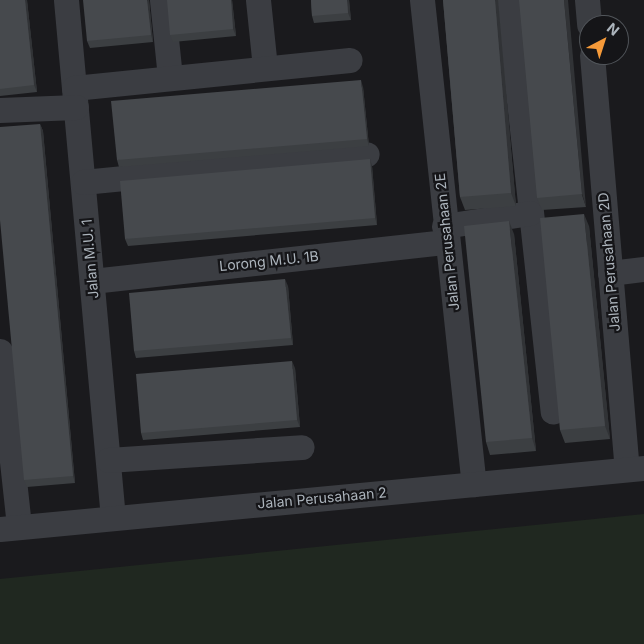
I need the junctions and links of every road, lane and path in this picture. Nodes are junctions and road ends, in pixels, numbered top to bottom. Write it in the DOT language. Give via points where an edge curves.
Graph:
graph roads {
  1 [pos="66,0"];
  2 [pos="162,0"];
  3 [pos="258,0"];
  4 [pos="422,0"];
  5 [pos="508,0"];
  6 [pos="587,0"];
  7 [pos="588,15"];
  8 [pos="350,60"];
  9 [pos="593,65"];
  10 [pos="265,68"];
  11 [pos="170,78"];
  12 [pos="75,97"];
  13 [pos="0,110"];
  14 [pos="367,154"];
  15 [pos="83,182"];
  16 [pos="530,213"];
  17 [pos="445,234"];
  18 [pos="644,269"];
  19 [pos="610,273"];
  20 [pos="92,281"];
  21 [pos="0,351"];
  22 [pos="553,412"];
  23 [pos="302,447"];
  24 [pos="108,460"];
  25 [pos="636,468"];
  26 [pos="474,484"];
  27 [pos="113,518"];
  28 [pos="10,528"];
  1 -- 12 [label="street, Jalan M.U. 1"];
  2 -- 11 [label="street"];
  3 -- 10 [label="street"];
  4 -- 17 [label="street, Jalan Perusahaan 2E"];
  5 -- 16 [label="street"];
  6 -- 7 [label="street"];
  8 -- 10 [label="street"];
  9 -- 19 [label="street, Jalan Perusahaan 2D"];
  10 -- 11 [label="street"];
  11 -- 12 [label="street"];
  12 -- 13 [label="street"];
  12 -- 15 [label="street, Jalan M.U. 1"];
  14 -- 15 [label="street"];
  15 -- 20 [label="street, Jalan M.U. 1"];
  16 -- 17 [label="street, Lorong M.U. 1B"];
  16 -- 22 [label="street"];
  17 -- 20 [label="street, Lorong M.U. 1B"];
  17 -- 26 [label="street, Jalan Perusahaan 2E"];
  18 -- 19 [label="street"];
  19 -- 25 [label="street, Jalan Perusahaan 2D"];
  20 -- 24 [label="street, Jalan M.U. 1"];
  21 -- 28 [label="street"];
  23 -- 24 [label="street"];
  24 -- 27 [label="street, Jalan M.U. 1"];
  25 -- 26 [label="street, Jalan Perusahaan 2"];
  26 -- 27 [label="street, Jalan Perusahaan 2"];
  27 -- 28 [label="street, Jalan Perusahaan 2"];
}
